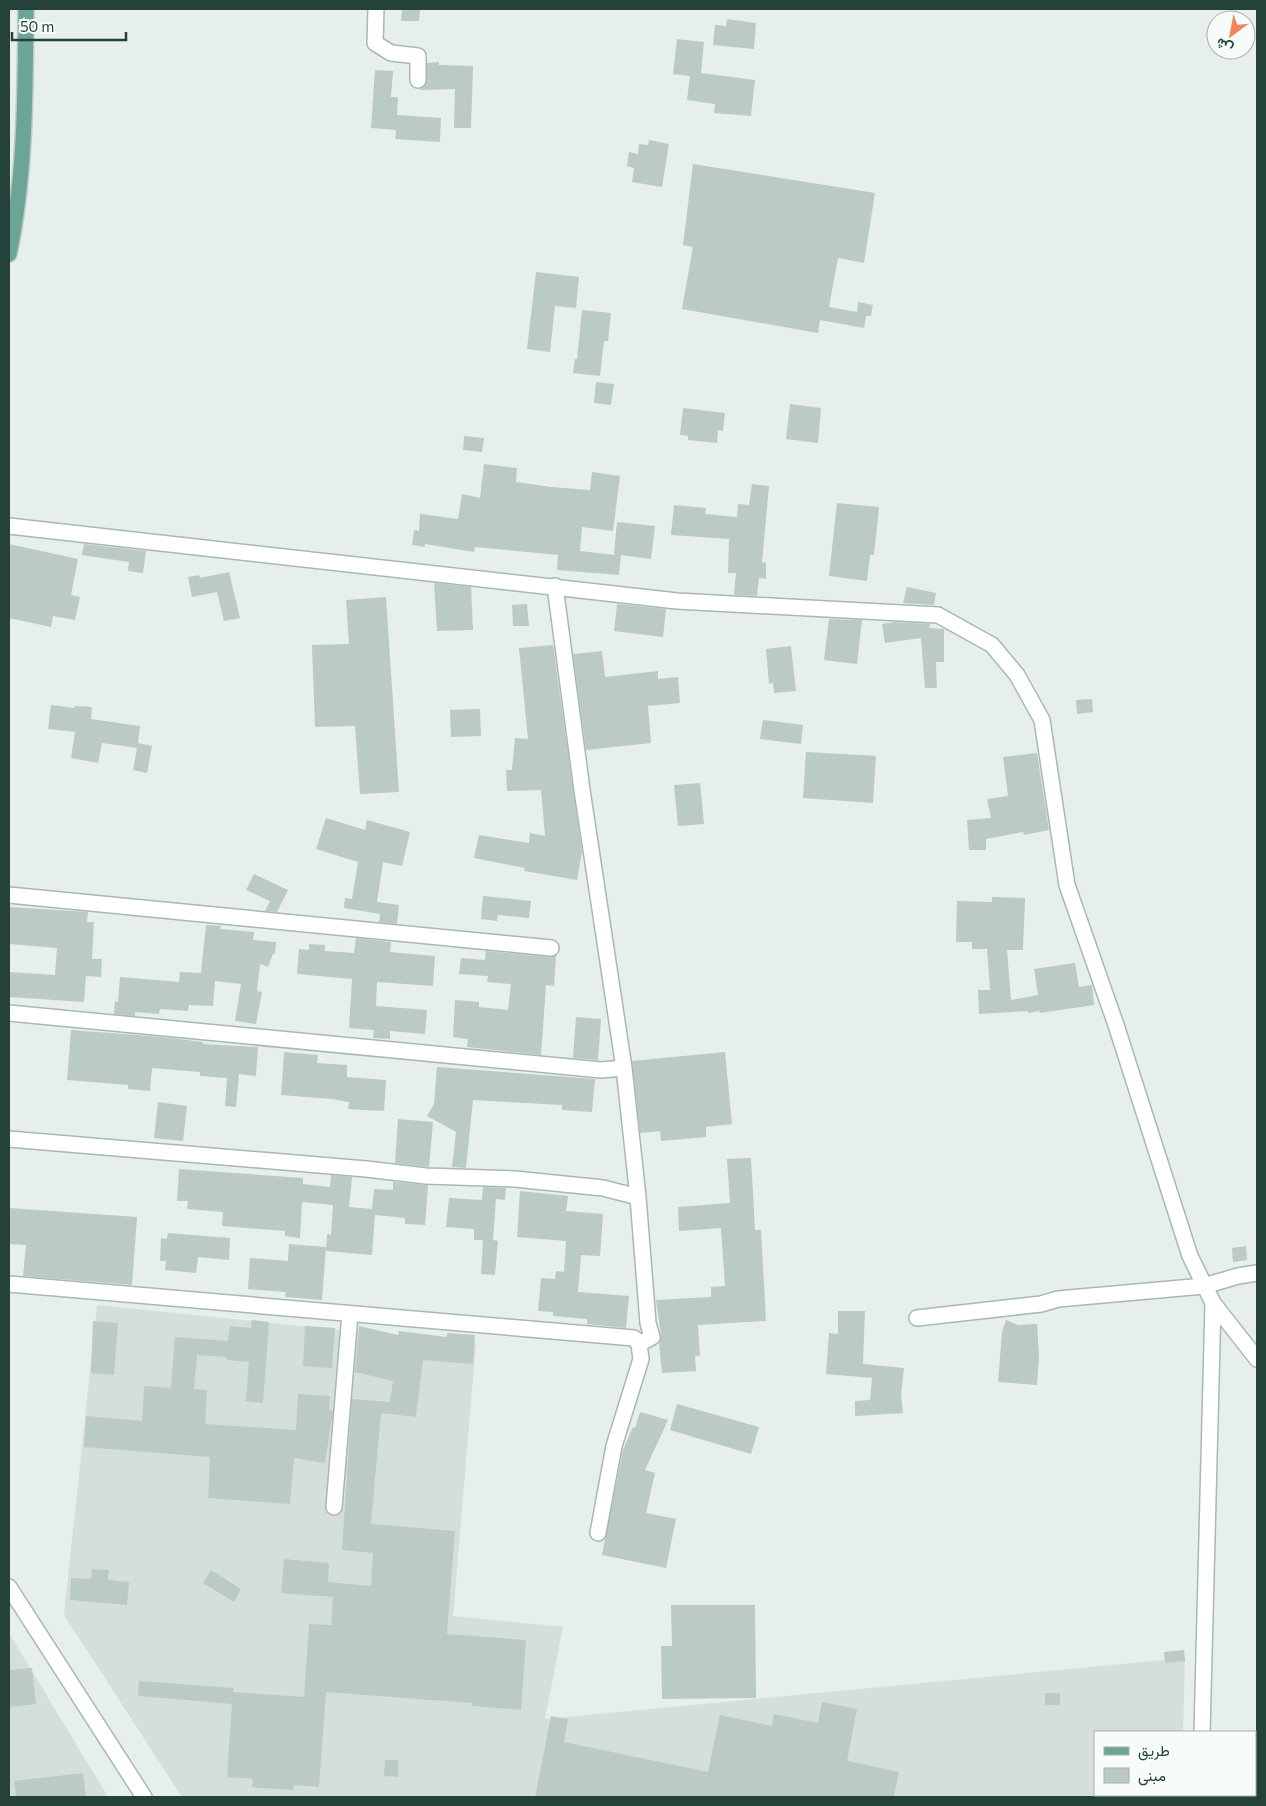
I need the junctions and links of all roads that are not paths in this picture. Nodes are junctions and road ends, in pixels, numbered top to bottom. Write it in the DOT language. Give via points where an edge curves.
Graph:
graph roads {
  1 [pos="26,9"];
  2 [pos="376,9"];
  3 [pos="418,80"];
  4 [pos="9,254"];
  5 [pos="9,526"];
  6 [pos="556,586"];
  7 [pos="9,895"];
  8 [pos="551,948"];
  9 [pos="9,1013"];
  10 [pos="624,1068"];
  11 [pos="9,1139"];
  12 [pos="638,1197"];
  13 [pos="1257,1273"];
  14 [pos="9,1284"];
  15 [pos="1204,1286"];
  16 [pos="1213,1303"];
  17 [pos="350,1314"];
  18 [pos="917,1318"];
  19 [pos="639,1344"];
  20 [pos="1257,1359"];
  21 [pos="334,1507"];
  22 [pos="598,1533"];
  23 [pos="9,1587"];
  24 [pos="1202,1731"];
  25 [pos="144,1797"];
  1 -- 4 [label="main road" via="25,141"];
  2 -- 3 [label="street" via="375,42 391,53 418,56"];
  5 -- 6 [label="street"];
  6 -- 10 [label="street" via="582,790"];
  6 -- 15 [label="street" via="677,601 938,615 992,645 1017,675 1042,720 1067,885 1190,1256"];
  7 -- 8 [label="street"];
  9 -- 10 [label="street" via="601,1070"];
  10 -- 12 [label="street"];
  11 -- 12 [label="street" via="426,1176 515,1179 603,1188"];
  12 -- 19 [label="street" via="648,1323 652,1337"];
  13 -- 15 [label="street"];
  14 -- 17 [label="street"];
  15 -- 16 [label="street"];
  15 -- 18 [label="street" via="1058,1299 1041,1304"];
  16 -- 20 [label="street"];
  16 -- 24 [label="street"];
  17 -- 19 [label="street" via="634,1338"];
  17 -- 21 [label="street"];
  19 -- 22 [label="street" via="641,1359 614,1446"];
  23 -- 25 [label="street"];
}
